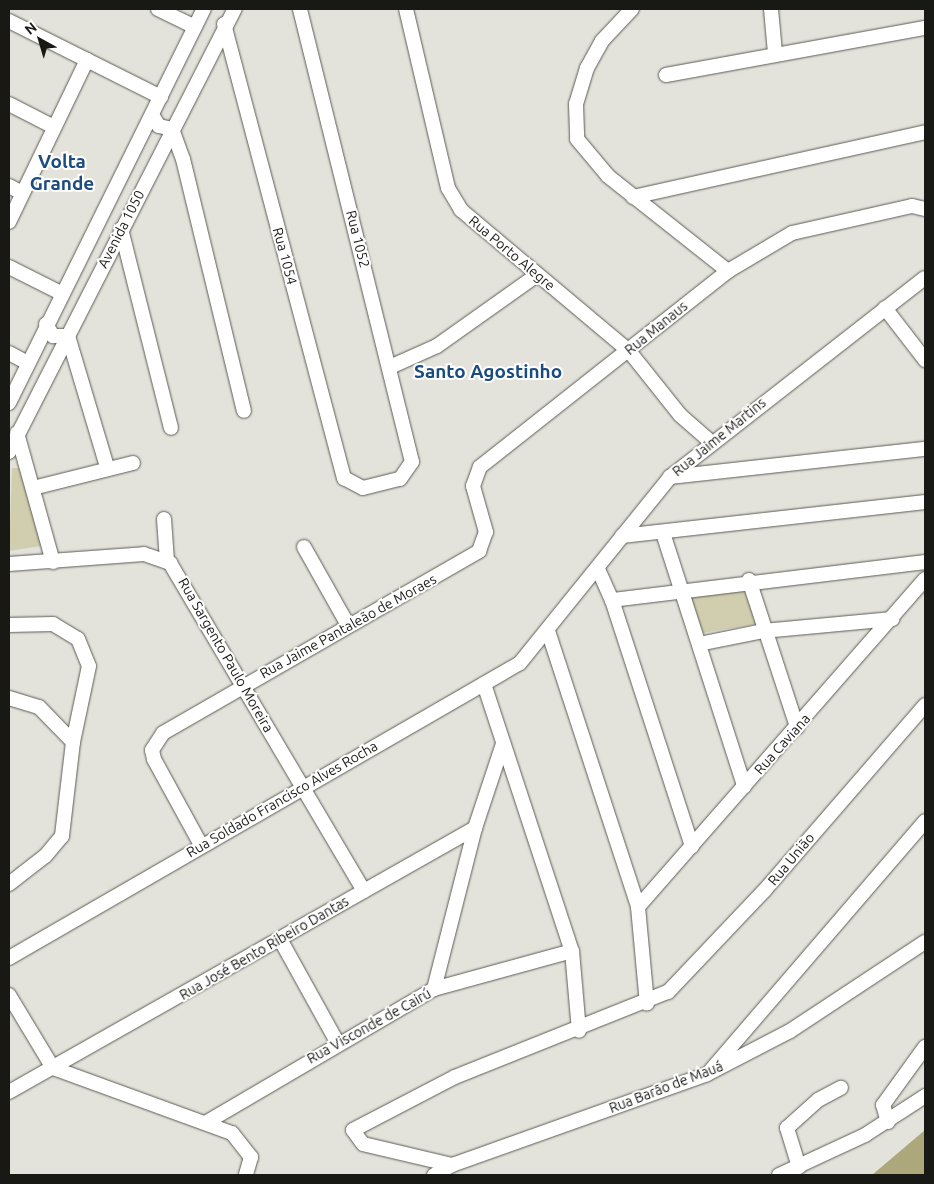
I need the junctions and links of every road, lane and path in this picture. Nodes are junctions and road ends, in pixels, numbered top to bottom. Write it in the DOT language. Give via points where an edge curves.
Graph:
graph roads {
  1 [pos="158,9"];
  2 [pos="204,9"];
  3 [pos="235,9"];
  4 [pos="300,9"];
  5 [pos="406,9"];
  6 [pos="632,9"];
  7 [pos="771,9"];
  8 [pos="9,21"];
  9 [pos="224,24"];
  10 [pos="195,27"];
  11 [pos="925,28"];
  12 [pos="775,52"];
  13 [pos="87,60"];
  14 [pos="666,75"];
  15 [pos="161,97"];
  16 [pos="9,104"];
  17 [pos="152,115"];
  18 [pos="54,127"];
  19 [pos="172,129"];
  20 [pos="925,132"];
  21 [pos="138,142"];
  22 [pos="160,152"];
  23 [pos="9,186"];
  24 [pos="22,193"];
  25 [pos="633,197"];
  26 [pos="925,209"];
  27 [pos="9,222"];
  28 [pos="121,228"];
  29 [pos="9,267"];
  30 [pos="728,271"];
  31 [pos="538,275"];
  32 [pos="925,278"];
  33 [pos="61,292"];
  34 [pos="885,308"];
  35 [pos="46,324"];
  36 [pos="68,336"];
  37 [pos="34,349"];
  38 [pos="629,351"];
  39 [pos="9,353"];
  40 [pos="55,360"];
  41 [pos="925,360"];
  42 [pos="28,363"];
  43 [pos="390,367"];
  44 [pos="9,403"];
  45 [pos="244,411"];
  46 [pos="171,428"];
  47 [pos="17,433"];
  48 [pos="711,442"];
  49 [pos="925,448"];
  50 [pos="9,452"];
  51 [pos="133,463"];
  52 [pos="106,468"];
  53 [pos="410,469"];
  54 [pos="670,477"];
  55 [pos="34,488"];
  56 [pos="925,502"];
  57 [pos="164,519"];
  58 [pos="663,533"];
  59 [pos="622,536"];
  60 [pos="485,542"];
  61 [pos="304,547"];
  62 [pos="167,561"];
  63 [pos="54,562"];
  64 [pos="925,562"];
  65 [pos="9,564"];
  66 [pos="598,569"];
  67 [pos="925,579"];
  68 [pos="749,580"];
  69 [pos="679,591"];
  70 [pos="612,600"];
  71 [pos="892,619"];
  72 [pos="9,625"];
  73 [pos="348,625"];
  74 [pos="548,631"];
  75 [pos="763,631"];
  76 [pos="699,644"];
  77 [pos="244,684"];
  78 [pos="484,684"];
  79 [pos="9,698"];
  80 [pos="925,705"];
  81 [pos="798,727"];
  82 [pos="73,742"];
  83 [pos="503,744"];
  84 [pos="744,786"];
  85 [pos="304,787"];
  86 [pos="925,820"];
  87 [pos="475,828"];
  88 [pos="201,844"];
  89 [pos="692,846"];
  90 [pos="9,884"];
  91 [pos="364,891"];
  92 [pos="638,907"];
  93 [pos="280,939"];
  94 [pos="922,942"];
  95 [pos="572,951"];
  96 [pos="9,958"];
  97 [pos="434,989"];
  98 [pos="9,995"];
  99 [pos="647,1004"];
  100 [pos="580,1031"];
  101 [pos="337,1042"];
  102 [pos="925,1047"];
  103 [pos="53,1068"];
  104 [pos="707,1074"];
  105 [pos="841,1088"];
  106 [pos="9,1092"];
  107 [pos="925,1096"];
  108 [pos="207,1122"];
  109 [pos="888,1122"];
  110 [pos="452,1164"];
  111 [pos="799,1167"];
  112 [pos="246,1175"];
  113 [pos="434,1175"];
  114 [pos="779,1175"];
  1 -- 10 [label="street"];
  2 -- 10 [label="street, Avenida 1050"];
  3 -- 9 [label="street, Avenida 1050"];
  4 -- 43 [label="street, Rua 1052"];
  5 -- 31 [label="street, Rua Porto Alegre" via="448,188 478,227"];
  6 -- 25 [label="street" via="602,41 587,68 573,122 587,154"];
  7 -- 12 [label="street"];
  8 -- 13 [label="street"];
  9 -- 19 [label="street, Avenida 1050"];
  9 -- 53 [label="street, Rua 1054" via="344,478 350,485 363,488 400,480"];
  10 -- 15 [label="street, Avenida 1050"];
  11 -- 12 [label="street"];
  12 -- 14 [label="street"];
  13 -- 15 [label="street"];
  13 -- 18 [label="street"];
  15 -- 17 [label="street, Avenida 1050"];
  16 -- 18 [label="street"];
  17 -- 19 [label="street" via="159,126"];
  17 -- 21 [label="street, Avenida 1050"];
  18 -- 24 [label="street"];
  19 -- 22 [label="street, Avenida 1050"];
  19 -- 45 [label="street" via="187,174"];
  20 -- 25 [label="street"];
  21 -- 22 [label="street" via="150,142"];
  21 -- 33 [label="street, Avenida 1050"];
  22 -- 28 [label="street, Avenida 1050"];
  23 -- 24 [label="street"];
  24 -- 27 [label="street"];
  25 -- 30 [label="street"];
  26 -- 30 [label="street, Rua Manaus" via="912,206 792,233"];
  28 -- 36 [label="street, Avenida 1050"];
  28 -- 46 [label="street"];
  29 -- 33 [label="street"];
  30 -- 38 [label="street, Rua Manaus"];
  31 -- 38 [label="street, Rua Porto Alegre"];
  31 -- 43 [label="street" via="437,346"];
  32 -- 34 [label="street, Rua Jaime Martins"];
  33 -- 35 [label="street, Avenida 1050"];
  34 -- 41 [label="street"];
  34 -- 48 [label="street, Rua Jaime Martins"];
  35 -- 36 [label="street" via="53,336"];
  35 -- 37 [label="street, Avenida 1050"];
  36 -- 40 [label="street, Avenida 1050"];
  36 -- 52 [label="street"];
  37 -- 40 [label="street" via="50,351"];
  37 -- 42 [label="street, Avenida 1050"];
  38 -- 48 [label="street, Rua Porto Alegre" via="680,415"];
  38 -- 60 [label="street, Rua Manaus" via="480,466 473,486 486,532"];
  39 -- 42 [label="street"];
  40 -- 47 [label="street, Avenida 1050"];
  42 -- 44 [label="street, Avenida 1050"];
  43 -- 53 [label="street, Rua 1052"];
  47 -- 50 [label="street, Avenida 1050"];
  47 -- 55 [label="street"];
  48 -- 54 [label="street, Rua Jaime Martins"];
  49 -- 54 [label="street"];
  51 -- 52 [label="street"];
  52 -- 55 [label="street"];
  54 -- 59 [label="street, Rua Jaime Martins"];
  55 -- 63 [label="street"];
  56 -- 58 [label="street"];
  57 -- 62 [label="street"];
  58 -- 59 [label="street"];
  58 -- 69 [label="street"];
  59 -- 66 [label="street, Rua Jaime Martins"];
  60 -- 73 [label="street, Rua Jaime Pantaleão de Moraes" via="470,558"];
  61 -- 73 [label="street"];
  62 -- 63 [label="street" via="144,554"];
  62 -- 77 [label="street, Rua Sargento Paulo Moreira"];
  63 -- 65 [label="street"];
  64 -- 68 [label="street"];
  66 -- 70 [label="street"];
  66 -- 74 [label="street, Rua Jaime Martins"];
  67 -- 71 [label="street, Rua Caviana"];
  68 -- 69 [label="street"];
  68 -- 75 [label="street"];
  69 -- 70 [label="street"];
  69 -- 76 [label="street"];
  70 -- 89 [label="street"];
  71 -- 75 [label="street"];
  71 -- 81 [label="street, Rua Caviana"];
  72 -- 82 [label="street" via="53,624 78,639 89,666"];
  73 -- 77 [label="street, Rua Jaime Pantaleão de Moraes"];
  74 -- 78 [label="street, Rua Soldado Francisco Alves Rocha" via="520,663"];
  74 -- 92 [label="street"];
  75 -- 76 [label="street"];
  75 -- 81 [label="street"];
  76 -- 84 [label="street"];
  77 -- 85 [label="street, Rua Sargento Paulo Moreira"];
  77 -- 88 [label="street, Rua Jaime Pantaleão de Moraes" via="163,733 152,750"];
  78 -- 83 [label="street"];
  78 -- 85 [label="street, Rua Soldado Francisco Alves Rocha"];
  79 -- 82 [label="street" via="39,707"];
  80 -- 99 [label="street, Rua União" via="683,980"];
  81 -- 84 [label="street, Rua Caviana"];
  82 -- 90 [label="street" via="62,836 45,856"];
  83 -- 87 [label="street"];
  83 -- 95 [label="street"];
  84 -- 89 [label="street, Rua Caviana"];
  85 -- 88 [label="street, Rua Soldado Francisco Alves Rocha"];
  85 -- 91 [label="street, Rua Sargento Paulo Moreira"];
  86 -- 104 [label="street"];
  87 -- 91 [label="street, Rua José Bento Ribeiro Dantas"];
  87 -- 97 [label="street"];
  88 -- 96 [label="street, Rua Soldado Francisco Alves Rocha"];
  89 -- 92 [label="street, Rua Caviana"];
  91 -- 93 [label="street, Rua José Bento Ribeiro Dantas"];
  92 -- 99 [label="street"];
  93 -- 101 [label="street"];
  93 -- 103 [label="street, Rua José Bento Ribeiro Dantas"];
  94 -- 104 [label="street, Rua Barão de Mauá" via="790,1031"];
  95 -- 97 [label="street, Rua Visconde de Cairú"];
  95 -- 100 [label="street"];
  97 -- 101 [label="street, Rua Visconde de Cairú"];
  98 -- 103 [label="street"];
  99 -- 100 [label="street, Rua União"];
  100 -- 110 [label="street, Rua União" via="438,1085 358,1124 355,1138 362,1144"];
  101 -- 108 [label="street, Rua Visconde de Cairú"];
  102 -- 109 [label="street" via="883,1105"];
  103 -- 106 [label="street, Rua José Bento Ribeiro Dantas"];
  103 -- 108 [label="street"];
  104 -- 110 [label="street, Rua Barão de Mauá"];
  105 -- 111 [label="street" via="818,1100 787,1128"];
  107 -- 109 [label="street"];
  108 -- 112 [label="street" via="245,1144 251,1157"];
  109 -- 111 [label="street"];
  110 -- 113 [label="street, Rua Barão de Mauá"];
  111 -- 114 [label="street"];
}
